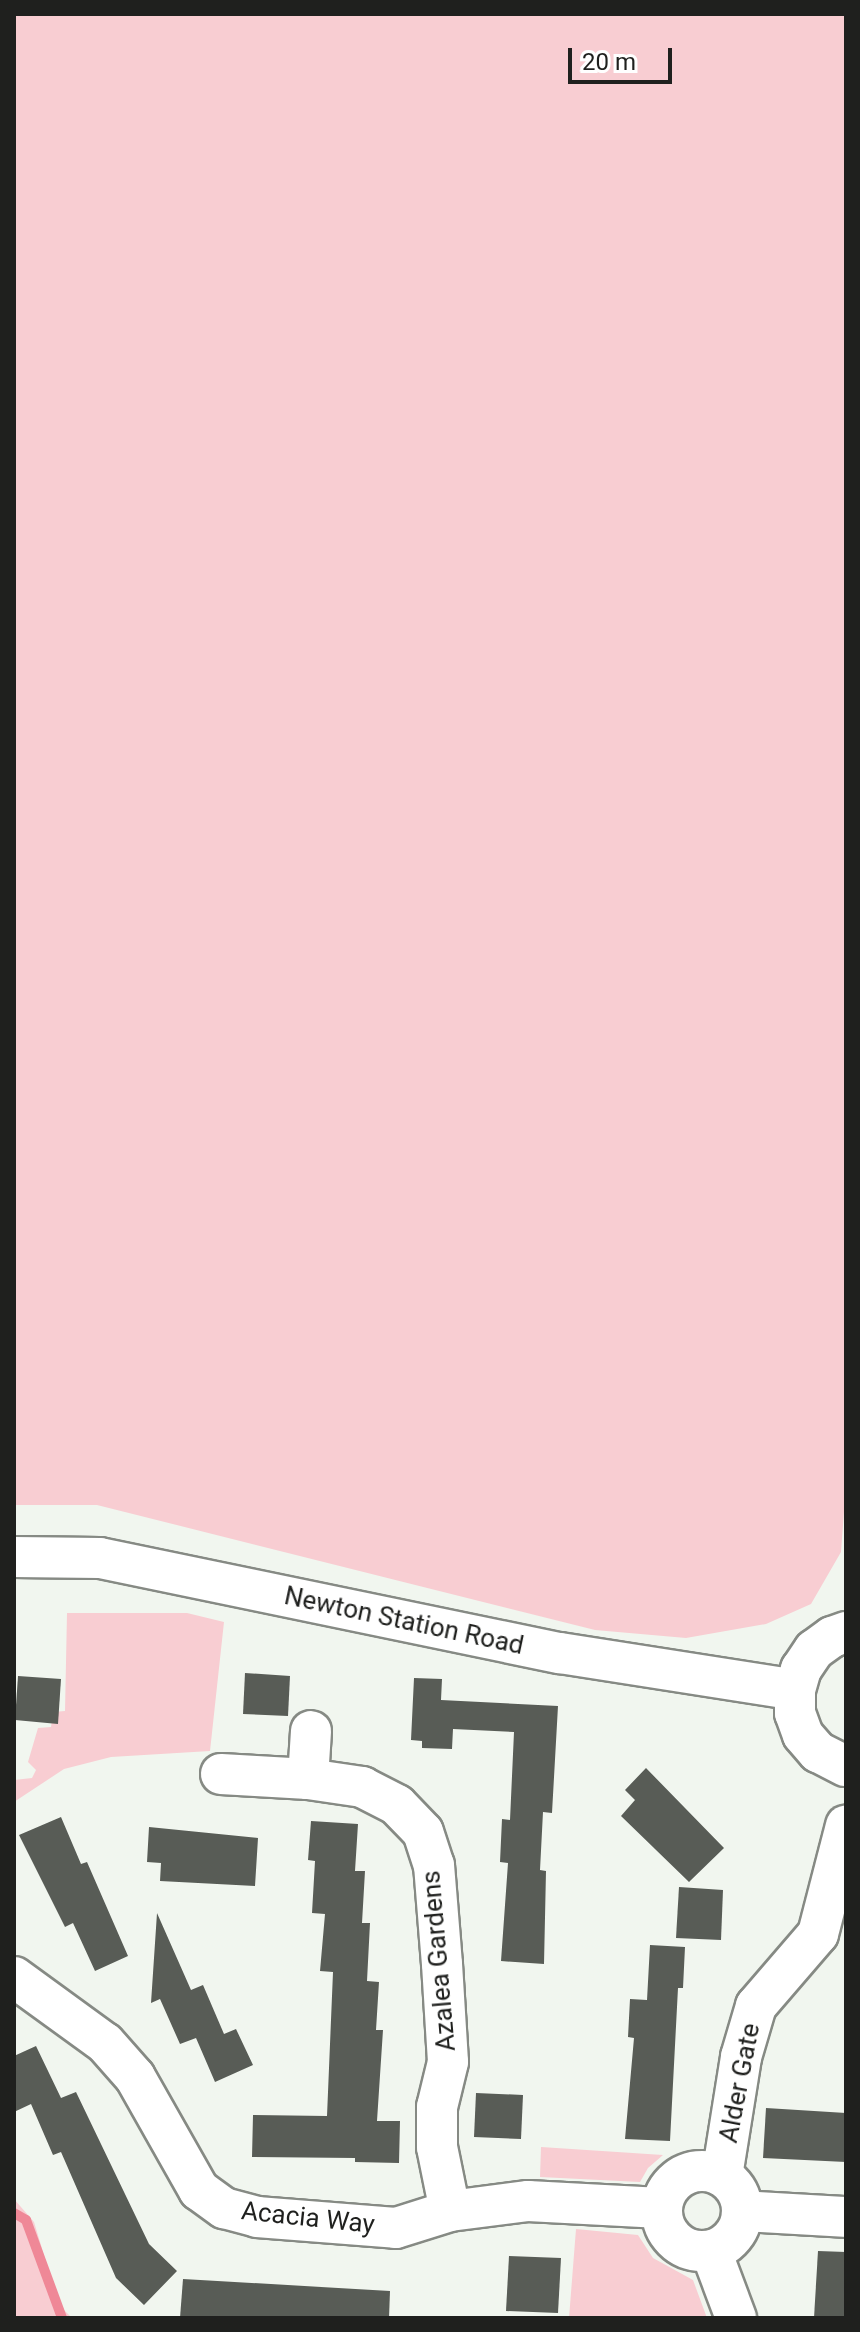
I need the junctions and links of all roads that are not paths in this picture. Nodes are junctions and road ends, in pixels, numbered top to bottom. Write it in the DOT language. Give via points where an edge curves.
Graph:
graph roads {
  1 [pos="14,1557"];
  2 [pos="846,1632"];
  3 [pos="795,1690"];
  4 [pos="311,1731"];
  5 [pos="846,1766"];
  6 [pos="221,1774"];
  7 [pos="308,1779"];
  8 [pos="846,1826"];
  9 [pos="14,1977"];
  10 [pos="722,2176"];
  11 [pos="661,2208"];
  12 [pos="450,2211"];
  13 [pos="742,2211"];
  14 [pos="846,2217"];
  15 [pos="711,2251"];
  16 [pos="736,2318"];
  1 -- 3 [label="street, Newton Station Road" via="100,1558 560,1653"];
  2 -- 3 [label="street" via="814,1650"];
  3 -- 5 [label="street" via="795,1713 803,1735 818,1752"];
  4 -- 7 [label="street"];
  6 -- 7 [label="street, Azalea Gardens"];
  7 -- 12 [label="street, Azalea Gardens" via="362,1787 397,1805 423,1832 434,1865 448,2062 437,2107 437,2147"];
  8 -- 10 [label="street, Alder Gate" via="818,1934 756,2006 741,2057"];
  9 -- 12 [label="street, Acacia Way" via="105,2043 135,2077 192,2181 224,2208 257,2217 396,2228"];
  10 -- 11 [label="street" via="710,2171 683,2175 672,2183"];
  10 -- 13 [label="street" via="737,2191"];
  11 -- 12 [label="street, Acacia Way" via="528,2201"];
  11 -- 15 [label="street" via="663,2223 681,2247"];
  13 -- 14 [label="street"];
  13 -- 15 [label="street" via="733,2237"];
  15 -- 16 [label="street"];
}
